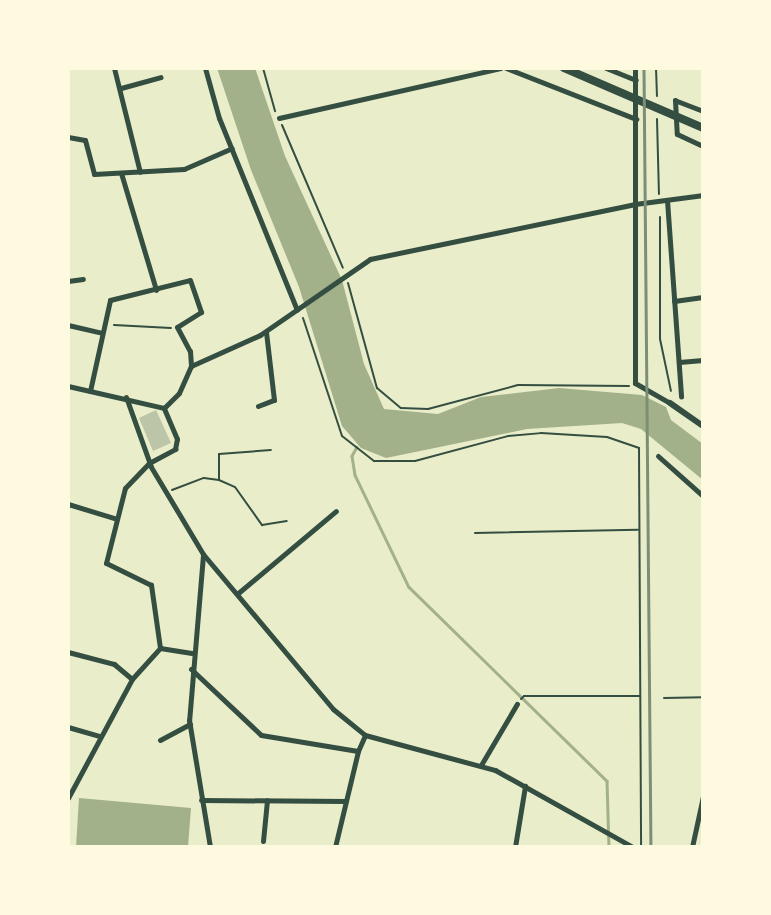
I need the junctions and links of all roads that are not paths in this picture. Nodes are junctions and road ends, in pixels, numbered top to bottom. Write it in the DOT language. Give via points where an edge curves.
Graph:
graph roads {
  1 [pos="114,68"];
  2 [pos="205,68"];
  3 [pos="500,68"];
  4 [pos="506,68"];
  5 [pos="564,68"];
  6 [pos="606,68"];
  7 [pos="635,68"];
  8 [pos="161,77"];
  9 [pos="636,80"];
  10 [pos="121,88"];
  11 [pos="703,111"];
  12 [pos="279,118"];
  13 [pos="636,120"];
  14 [pos="703,128"];
  15 [pos="68,137"];
  16 [pos="703,146"];
  17 [pos="232,148"];
  18 [pos="140,172"];
  19 [pos="121,173"];
  20 [pos="703,195"];
  21 [pos="667,200"];
  22 [pos="635,204"];
  23 [pos="83,279"];
  24 [pos="68,281"];
  25 [pos="156,290"];
  26 [pos="703,297"];
  27 [pos="674,301"];
  28 [pos="300,308"];
  29 [pos="68,325"];
  30 [pos="266,331"];
  31 [pos="102,334"];
  32 [pos="703,360"];
  33 [pos="679,362"];
  34 [pos="191,366"];
  35 [pos="68,386"];
  36 [pos="90,391"];
  37 [pos="126,397"];
  38 [pos="681,397"];
  39 [pos="670,403"];
  40 [pos="258,406"];
  41 [pos="164,408"];
  42 [pos="703,426"];
  43 [pos="659,456"];
  44 [pos="149,463"];
  45 [pos="703,496"];
  46 [pos="68,504"];
  47 [pos="337,511"];
  48 [pos="117,519"];
  49 [pos="203,554"];
  50 [pos="237,594"];
  51 [pos="160,648"];
  52 [pos="68,652"];
  53 [pos="192,653"];
  54 [pos="191,669"];
  55 [pos="132,679"];
  56 [pos="517,704"];
  57 [pos="190,724"];
  58 [pos="68,727"];
  59 [pos="365,735"];
  60 [pos="100,736"];
  61 [pos="160,740"];
  62 [pos="358,751"];
  63 [pos="481,765"];
  64 [pos="525,786"];
  65 [pos="703,796"];
  66 [pos="68,798"];
  67 [pos="201,800"];
  68 [pos="267,800"];
  69 [pos="346,801"];
  70 [pos="263,841"];
  71 [pos="210,847"];
  72 [pos="335,847"];
  73 [pos="515,847"];
  74 [pos="633,847"];
  75 [pos="692,847"];
  1 -- 10 [label="street"];
  2 -- 17 [label="street"];
  3 -- 12 [label="street"];
  4 -- 13 [label="street"];
  5 -- 14 [label="main road"];
  6 -- 9 [label="street"];
  7 -- 9 [label="street"];
  8 -- 10 [label="street"];
  9 -- 13 [label="street"];
  10 -- 18 [label="street"];
  11 -- 16 [label="street" via="675,100 677,134"];
  13 -- 22 [label="street"];
  15 -- 19 [label="street" via="85,140 94,174"];
  17 -- 18 [label="street" via="184,169"];
  17 -- 28 [label="street"];
  18 -- 19 [label="street"];
  19 -- 25 [label="street"];
  20 -- 21 [label="street"];
  21 -- 22 [label="street"];
  21 -- 27 [label="street"];
  22 -- 28 [label="street" via="370,259"];
  22 -- 39 [label="street" via="635,383"];
  23 -- 24 [label="street"];
  25 -- 31 [label="street" via="110,300"];
  25 -- 34 [label="street" via="190,281 201,312 177,327 190,351"];
  26 -- 27 [label="street"];
  27 -- 33 [label="street"];
  28 -- 30 [label="street"];
  29 -- 31 [label="street"];
  30 -- 34 [label="street"];
  30 -- 40 [label="street" via="274,400"];
  31 -- 36 [label="street"];
  32 -- 33 [label="street"];
  33 -- 38 [label="street"];
  34 -- 41 [label="street" via="179,393"];
  35 -- 36 [label="street"];
  36 -- 37 [label="street"];
  37 -- 41 [label="street"];
  37 -- 44 [label="street"];
  39 -- 42 [label="street"];
  41 -- 44 [label="street" via="177,439 175,449"];
  43 -- 45 [label="street"];
  44 -- 48 [label="street" via="125,488"];
  44 -- 49 [label="street"];
  46 -- 48 [label="street"];
  47 -- 50 [label="street"];
  48 -- 51 [label="street" via="106,562 151,585"];
  49 -- 50 [label="street"];
  49 -- 53 [label="street"];
  50 -- 59 [label="street" via="333,709"];
  51 -- 53 [label="street"];
  51 -- 55 [label="street"];
  52 -- 55 [label="street" via="114,664"];
  53 -- 54 [label="street"];
  54 -- 57 [label="street"];
  54 -- 62 [label="street" via="261,735"];
  55 -- 60 [label="street"];
  56 -- 63 [label="street"];
  57 -- 61 [label="street"];
  57 -- 67 [label="street"];
  58 -- 60 [label="street"];
  59 -- 62 [label="street"];
  59 -- 63 [label="street"];
  60 -- 66 [label="street"];
  62 -- 69 [label="street"];
  63 -- 64 [label="street"];
  64 -- 73 [label="street"];
  64 -- 74 [label="street"];
  65 -- 75 [label="street"];
  67 -- 68 [label="street"];
  67 -- 71 [label="street"];
  68 -- 69 [label="street"];
  68 -- 70 [label="street"];
  69 -- 72 [label="street"];
}
